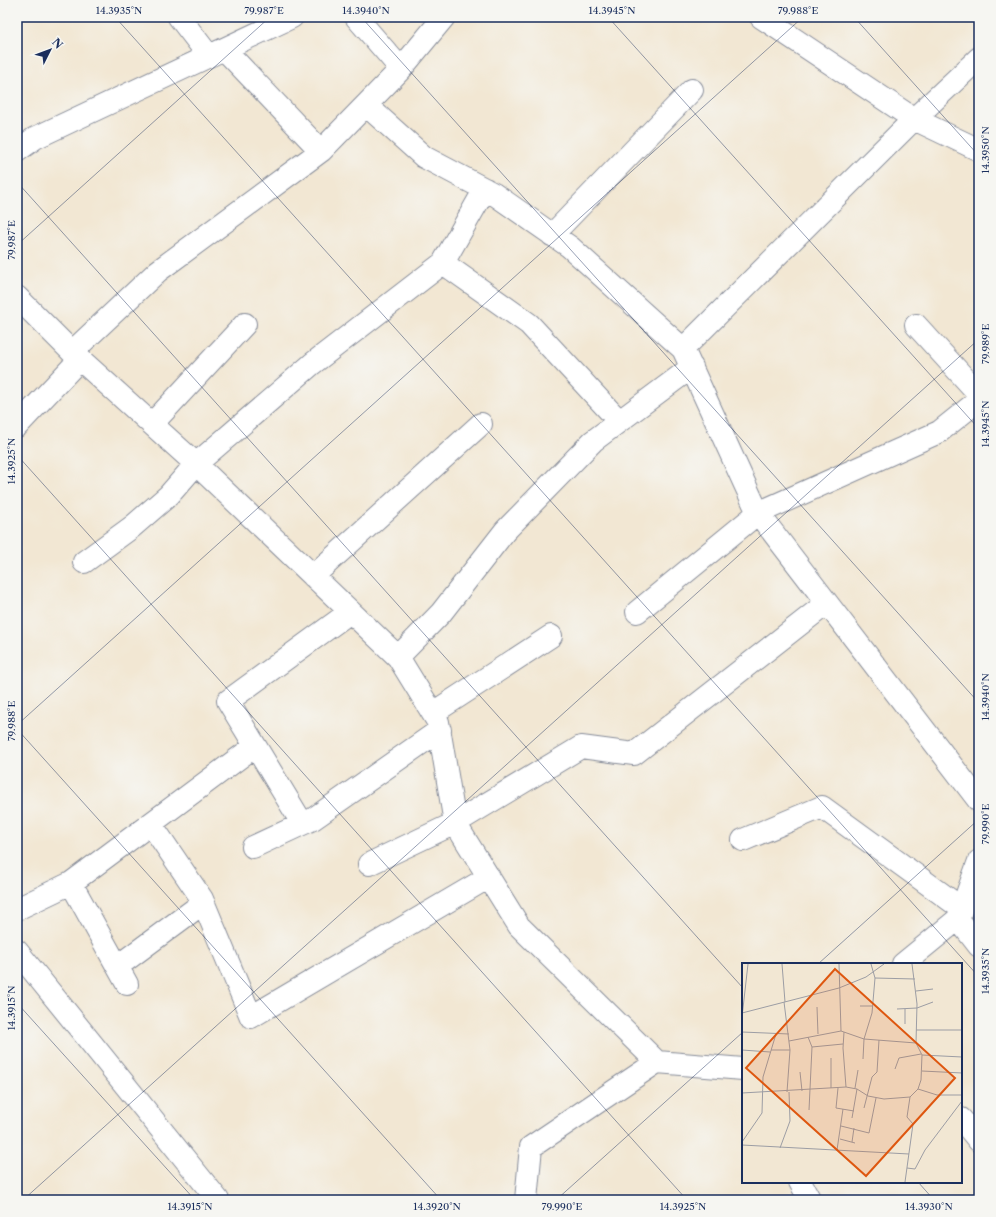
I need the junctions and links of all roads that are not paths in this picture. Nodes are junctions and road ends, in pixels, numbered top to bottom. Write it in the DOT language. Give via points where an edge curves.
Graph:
graph roads {
  1 [pos="179,17"];
  2 [pos="292,17"];
  3 [pos="356,17"];
  4 [pos="444,17"];
  5 [pos="762,17"];
  6 [pos="216,53"];
  7 [pos="979,58"];
  8 [pos="401,69"];
  9 [pos="692,90"];
  10 [pos="366,105"];
  11 [pos="914,119"];
  12 [pos="979,150"];
  13 [pos="17,151"];
  14 [pos="321,151"];
  15 [pos="485,189"];
  16 [pos="552,234"];
  17 [pos="443,263"];
  18 [pos="17,297"];
  19 [pos="245,324"];
  20 [pos="916,325"];
  21 [pos="76,356"];
  22 [pos="687,358"];
  23 [pos="979,394"];
  24 [pos="979,400"];
  25 [pos="619,421"];
  26 [pos="152,424"];
  27 [pos="481,424"];
  28 [pos="17,426"];
  29 [pos="196,464"];
  30 [pos="758,513"];
  31 [pos="84,562"];
  32 [pos="313,576"];
  33 [pos="827,603"];
  34 [pos="350,612"];
  35 [pos="637,612"];
  36 [pos="551,636"];
  37 [pos="398,657"];
  38 [pos="436,722"];
  39 [pos="255,746"];
  40 [pos="979,801"];
  41 [pos="302,823"];
  42 [pos="455,823"];
  43 [pos="151,824"];
  44 [pos="743,840"];
  45 [pos="252,847"];
  46 [pos="979,861"];
  47 [pos="369,864"];
  48 [pos="488,877"];
  49 [pos="71,883"];
  50 [pos="203,903"];
  51 [pos="17,909"];
  52 [pos="960,913"];
  53 [pos="979,946"];
  54 [pos="17,951"];
  55 [pos="904,963"];
  56 [pos="657,1062"];
  57 [pos="742,1069"];
  58 [pos="962,1120"];
  59 [pos="979,1141"];
  60 [pos="801,1183"];
  61 [pos="218,1200"];
  62 [pos="526,1200"];
  63 [pos="810,1200"];
  1 -- 6 [label="street"];
  2 -- 6 [label="street"];
  3 -- 8 [label="street"];
  4 -- 8 [label="street"];
  5 -- 11 [label="street"];
  6 -- 13 [label="street" via="35,138"];
  6 -- 14 [label="street"];
  7 -- 11 [label="street"];
  8 -- 10 [label="street"];
  9 -- 16 [label="street"];
  10 -- 14 [label="street"];
  10 -- 15 [label="street" via="424,157"];
  11 -- 12 [label="street"];
  11 -- 22 [label="street"];
  14 -- 21 [label="street" via="158,271"];
  15 -- 16 [label="street"];
  15 -- 17 [label="street"];
  16 -- 22 [label="street" via="570,247"];
  17 -- 25 [label="street" via="529,324"];
  17 -- 29 [label="street" via="312,364"];
  18 -- 21 [label="street"];
  19 -- 26 [label="street"];
  20 -- 23 [label="street"];
  21 -- 26 [label="street"];
  21 -- 28 [label="street"];
  22 -- 25 [label="street"];
  22 -- 30 [label="street"];
  24 -- 30 [label="street" via="939,432"];
  25 -- 37 [label="street" via="593,441 505,531 441,613"];
  26 -- 29 [label="street"];
  27 -- 32 [label="street"];
  29 -- 31 [label="street" via="170,495"];
  29 -- 32 [label="street"];
  30 -- 33 [label="street"];
  30 -- 35 [label="street"];
  32 -- 34 [label="street"];
  33 -- 40 [label="street"];
  33 -- 42 [label="street" via="634,754 581,747"];
  34 -- 37 [label="street"];
  34 -- 39 [label="street" via="228,701"];
  36 -- 38 [label="street"];
  37 -- 38 [label="street"];
  38 -- 41 [label="street" via="312,819"];
  38 -- 42 [label="street"];
  39 -- 41 [label="street"];
  39 -- 43 [label="street"];
  41 -- 45 [label="street"];
  42 -- 47 [label="street"];
  42 -- 48 [label="street"];
  43 -- 49 [label="street"];
  43 -- 50 [label="street"];
  44 -- 52 [label="street" via="822,807"];
  46 -- 52 [label="street"];
  48 -- 50 [label="street" via="251,1017"];
  48 -- 56 [label="street" via="519,926"];
  49 -- 50 [label="street" via="123,975"];
  49 -- 51 [label="street"];
  52 -- 53 [label="street"];
  52 -- 55 [label="street"];
  54 -- 61 [label="street"];
  56 -- 57 [label="street"];
  56 -- 62 [label="street" via="531,1147"];
  58 -- 59 [label="street"];
  60 -- 63 [label="street"];
}
